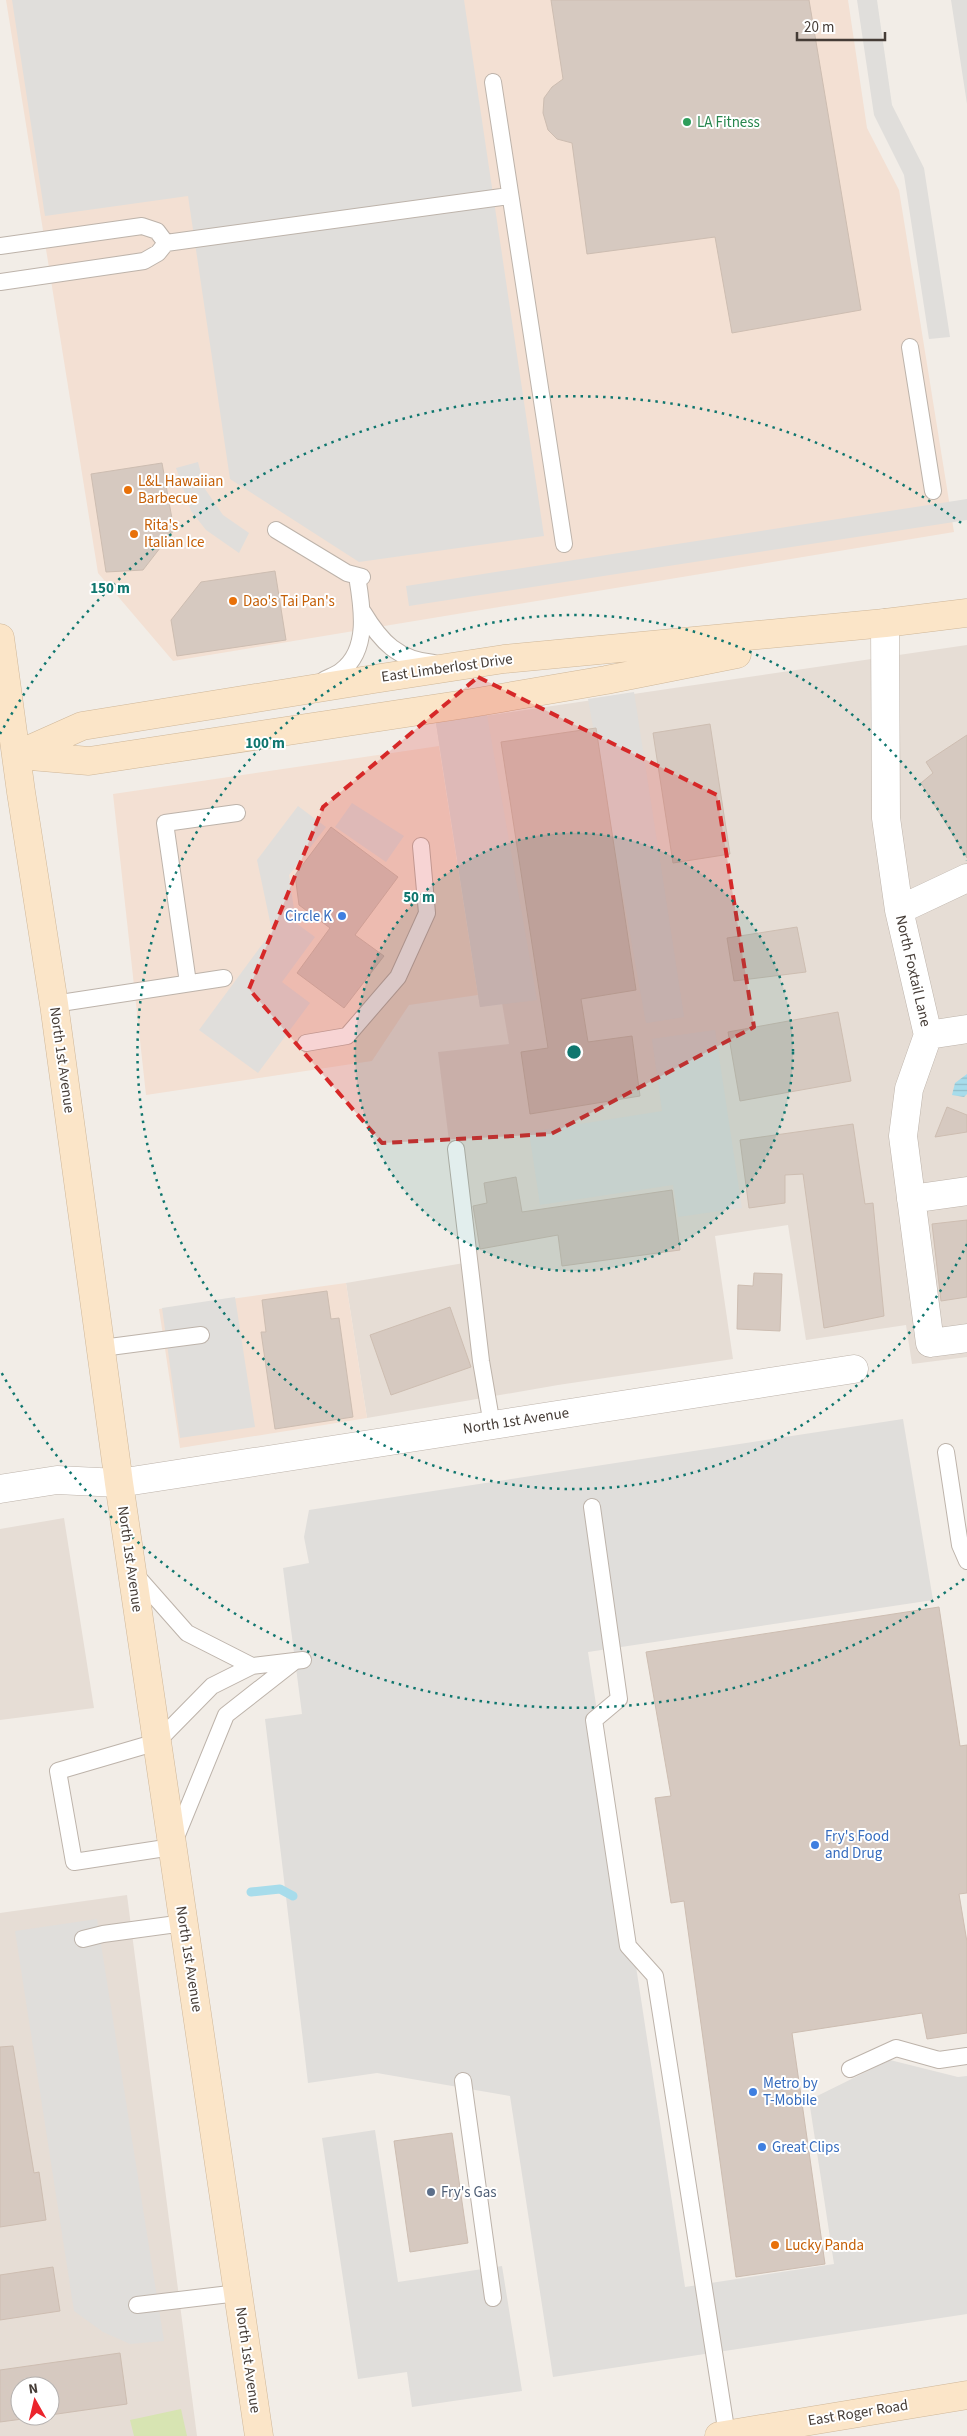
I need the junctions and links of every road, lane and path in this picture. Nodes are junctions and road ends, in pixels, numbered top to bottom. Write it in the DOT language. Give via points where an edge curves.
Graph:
graph roads {
  1 [pos="493,82"];
  2 [pos="509,196"];
  3 [pos="166,243"];
  4 [pos="0,246"];
  5 [pos="0,282"];
  6 [pos="910,347"];
  7 [pos="933,491"];
  8 [pos="276,530"];
  9 [pos="564,544"];
  10 [pos="363,612"];
  11 [pos="967,613"];
  12 [pos="885,624"];
  13 [pos="0,638"];
  14 [pos="461,666"];
  15 [pos="304,690"];
  16 [pos="8,757"];
  17 [pos="237,812"];
  18 [pos="421,846"];
  19 [pos="967,878"];
  20 [pos="898,910"];
  21 [pos="224,978"];
  22 [pos="188,983"];
  23 [pos="54,1004"];
  24 [pos="967,1029"];
  25 [pos="928,1035"];
  26 [pos="306,1043"];
  27 [pos="456,1149"];
  28 [pos="967,1191"];
  29 [pos="910,1200"];
  30 [pos="201,1336"];
  31 [pos="967,1338"];
  32 [pos="102,1348"];
  33 [pos="854,1368"];
  34 [pos="492,1425"];
  35 [pos="946,1452"];
  36 [pos="119,1483"];
  37 [pos="0,1489"];
  38 [pos="592,1507"];
  39 [pos="967,1561"];
  40 [pos="132,1571"];
  41 [pos="252,1666"];
  42 [pos="157,1742"];
  43 [pos="172,1848"];
  44 [pos="184,1923"];
  45 [pos="83,1939"];
  46 [pos="967,2056"];
  47 [pos="850,2069"];
  48 [pos="463,2081"];
  49 [pos="238,2293"];
  50 [pos="493,2298"];
  51 [pos="137,2305"];
  52 [pos="967,2395"];
  53 [pos="723,2435"];
  54 [pos="259,2436"];
  1 -- 2 [label="lane"];
  2 -- 3 [label="lane"];
  2 -- 9 [label="lane"];
  3 -- 4 [label="lane" via="157,231 142,226"];
  3 -- 5 [label="lane" via="158,253 144,261"];
  6 -- 7 [label="lane"];
  8 -- 10 [label="lane" via="347,573 360,577"];
  10 -- 14 [label="lane" via="385,643 402,656"];
  10 -- 15 [label="lane" via="358,645 351,659 342,670"];
  11 -- 12 [label="street, East Limberlost Drive"];
  12 -- 14 [label="street, East Limberlost Drive"];
  12 -- 16 [label="street, East Limberlost Drive" via="606,680 296,731 88,761"];
  12 -- 20 [label="street, North Foxtail Lane" via="886,818"];
  13 -- 16 [label="street, North 1st Avenue"];
  14 -- 15 [label="street, East Limberlost Drive"];
  15 -- 16 [label="street, East Limberlost Drive" via="82,726"];
  16 -- 23 [label="street, North 1st Avenue"];
  17 -- 22 [label="lane" via="165,823"];
  18 -- 26 [label="lane" via="427,913 398,977 346,1036"];
  19 -- 20 [label="street"];
  20 -- 25 [label="street, North Foxtail Lane"];
  21 -- 22 [label="lane"];
  22 -- 23 [label="lane"];
  23 -- 32 [label="street, North 1st Avenue"];
  24 -- 25 [label="street"];
  25 -- 29 [label="street, North Foxtail Lane" via="909,1090 903,1136"];
  27 -- 34 [label="lane" via="481,1361"];
  28 -- 29 [label="street"];
  29 -- 31 [label="street, North Foxtail Lane" via="930,1343"];
  30 -- 32 [label="lane"];
  32 -- 36 [label="street, North 1st Avenue"];
  33 -- 34 [label="street, North 1st Avenue"];
  34 -- 36 [label="street, North 1st Avenue"];
  35 -- 39 [label="lane" via="960,1545"];
  36 -- 37 [label="street" via="57,1480"];
  36 -- 40 [label="street, North 1st Avenue"];
  38 -- 53 [label="lane" via="619,1699 594,1720 628,1946 655,1976"];
  40 -- 41 [label="lane" via="187,1633"];
  40 -- 42 [label="street, North 1st Avenue"];
  41 -- 42 [label="lane" via="212,1686"];
  41 -- 43 [label="lane" via="299,1660 226,1715"];
  42 -- 43 [label="street, North 1st Avenue"];
  42 -- 43 [label="lane" via="58,1771 74,1862"];
  43 -- 44 [label="street, North 1st Avenue"];
  44 -- 45 [label="lane"];
  44 -- 49 [label="street, North 1st Avenue"];
  46 -- 47 [label="lane" via="939,2060 896,2048"];
  48 -- 50 [label="lane"];
  49 -- 51 [label="lane"];
  49 -- 54 [label="street, North 1st Avenue"];
  52 -- 53 [label="street, East Roger Road"];
}
